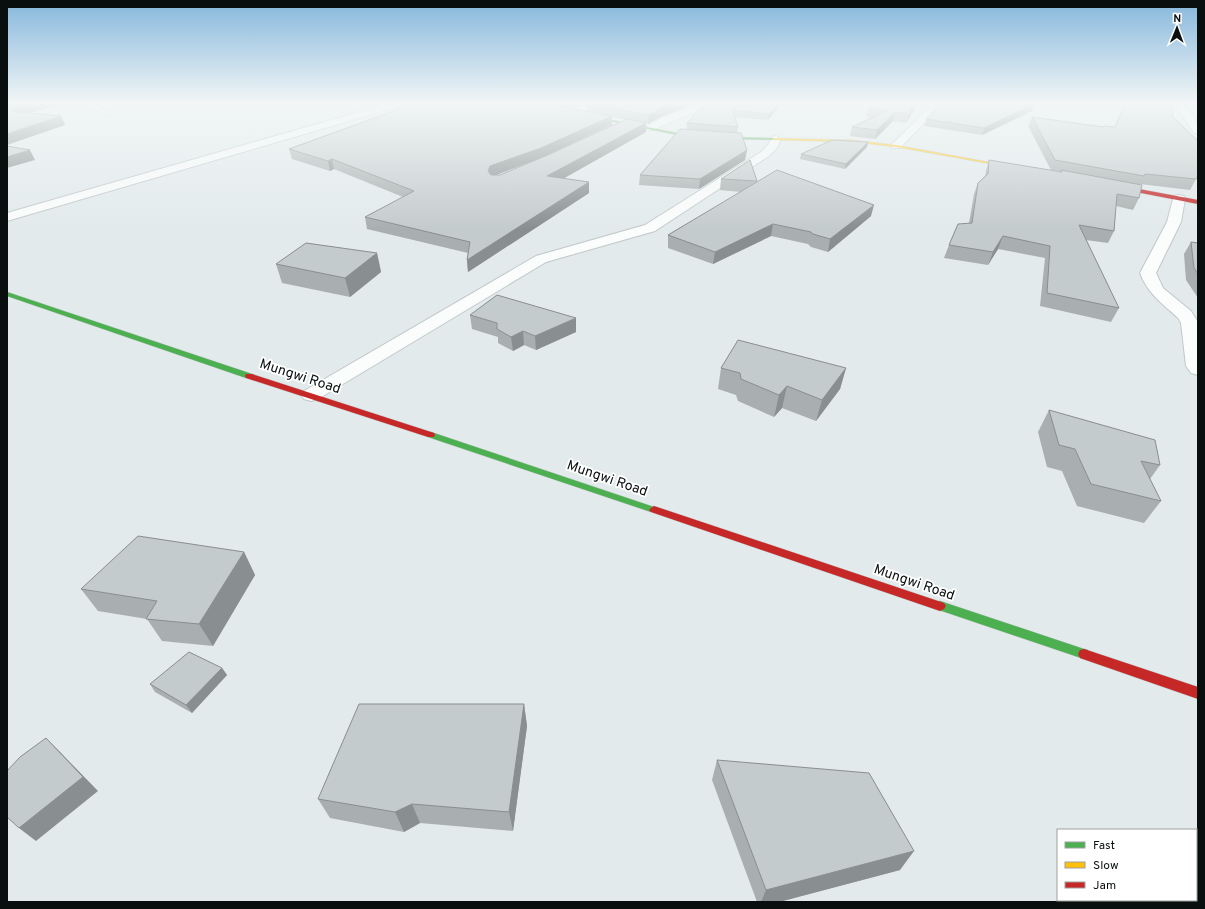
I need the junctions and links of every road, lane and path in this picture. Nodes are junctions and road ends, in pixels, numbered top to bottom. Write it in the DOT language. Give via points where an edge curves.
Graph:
graph roads {
  1 [pos="258,144"];
  2 [pos="774,144"];
  3 [pos="882,144"];
  4 [pos="896,146"];
  5 [pos="1030,170"];
  6 [pos="1105,184"];
  7 [pos="1179,199"];
  8 [pos="1198,202"];
  9 [pos="7,217"];
  10 [pos="7,294"];
  11 [pos="1198,369"];
  12 [pos="312,395"];
  13 [pos="1198,693"];
  1 -- 9 [label="street"];
  2 -- 12 [label="street" via="765,154 650,228 541,260"];
  3 -- 4 [label="main road"];
  4 -- 5 [label="main road"];
  6 -- 7 [label="main road"];
  7 -- 8 [label="main road"];
  7 -- 11 [label="street" via="1174,222 1148,273 1150,282 1157,291 1185,315 1190,323 1195,366"];
  10 -- 12 [label="main road, Mungwi Road"];
  12 -- 13 [label="main road, Mungwi Road"];
}
